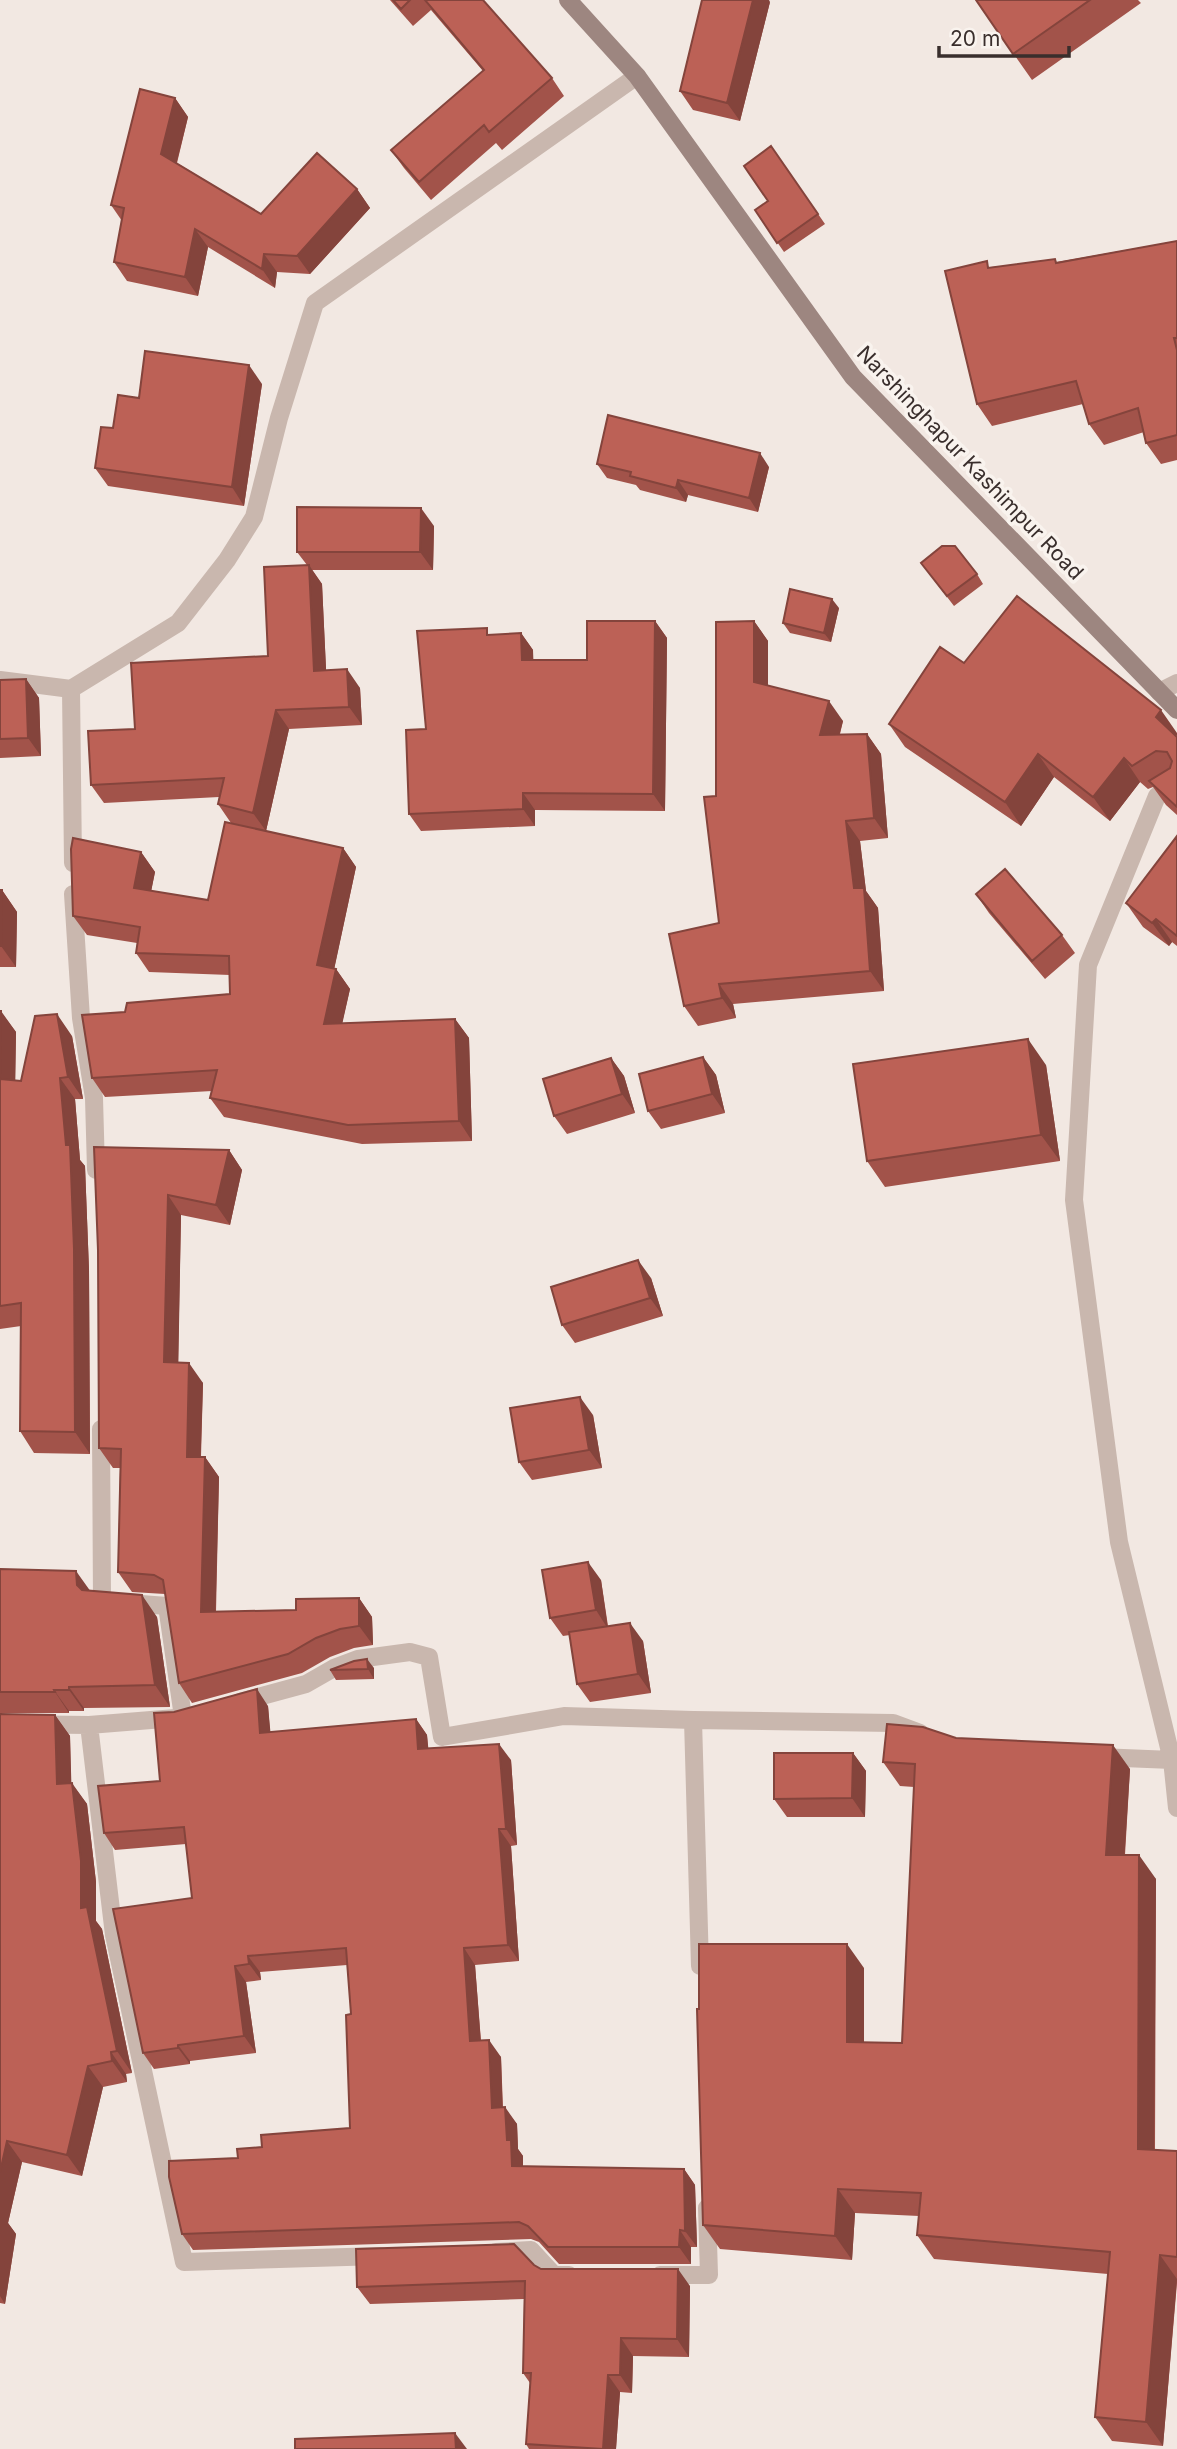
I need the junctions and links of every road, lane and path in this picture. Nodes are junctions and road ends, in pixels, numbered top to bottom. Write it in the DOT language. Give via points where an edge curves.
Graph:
graph roads {
  1 [pos="568,0"];
  2 [pos="637,76"];
  3 [pos="0,680"];
  4 [pos="1177,683"];
  5 [pos="71,689"];
  6 [pos="1159,692"];
  7 [pos="1177,710"];
  8 [pos="1177,785"];
  9 [pos="97,1191"];
  10 [pos="101,1408"];
  11 [pos="228,1705"];
  12 [pos="205,1711"];
  13 [pos="183,1717"];
  14 [pos="693,1720"];
  15 [pos="0,1724"];
  16 [pos="89,1726"];
  17 [pos="939,1739"];
  18 [pos="1079,1756"];
  19 [pos="1172,1760"];
  20 [pos="1177,1808"];
  21 [pos="701,1984"];
  22 [pos="706,2192"];
  23 [pos="475,2252"];
  24 [pos="392,2255"];
  25 [pos="593,2275"];
  26 [pos="644,2275"];
  1 -- 2 [label="street, Narshinghapur Kashimpur Road"];
  2 -- 5 [label="street" via="315,303 254,517 241,538 178,623"];
  2 -- 6 [label="street, Narshinghapur Kashimpur Road" via="853,377"];
  3 -- 5 [label="street"];
  4 -- 6 [label="street"];
  5 -- 9 [label="street" via="73,901 81,1018 94,1098"];
  6 -- 7 [label="street, Narshinghapur Kashimpur Road"];
  8 -- 19 [label="street" via="1157,796 1088,965 1074,1200 1119,1542"];
  10 -- 13 [label="street" via="102,1601 167,1606"];
  11 -- 14 [label="street" via="306,1684 358,1659 410,1652 429,1657 442,1737 564,1716"];
  12 -- 13 [label="street"];
  13 -- 16 [label="street"];
  14 -- 17 [label="street" via="893,1723"];
  14 -- 21 [label="street"];
  15 -- 16 [label="street"];
  16 -- 24 [label="street" via="114,1935 184,2262"];
  18 -- 19 [label="street"];
  19 -- 20 [label="street"];
  22 -- 26 [label="street" via="709,2275"];
  23 -- 25 [label="street" via="531,2250 554,2275"];
}
